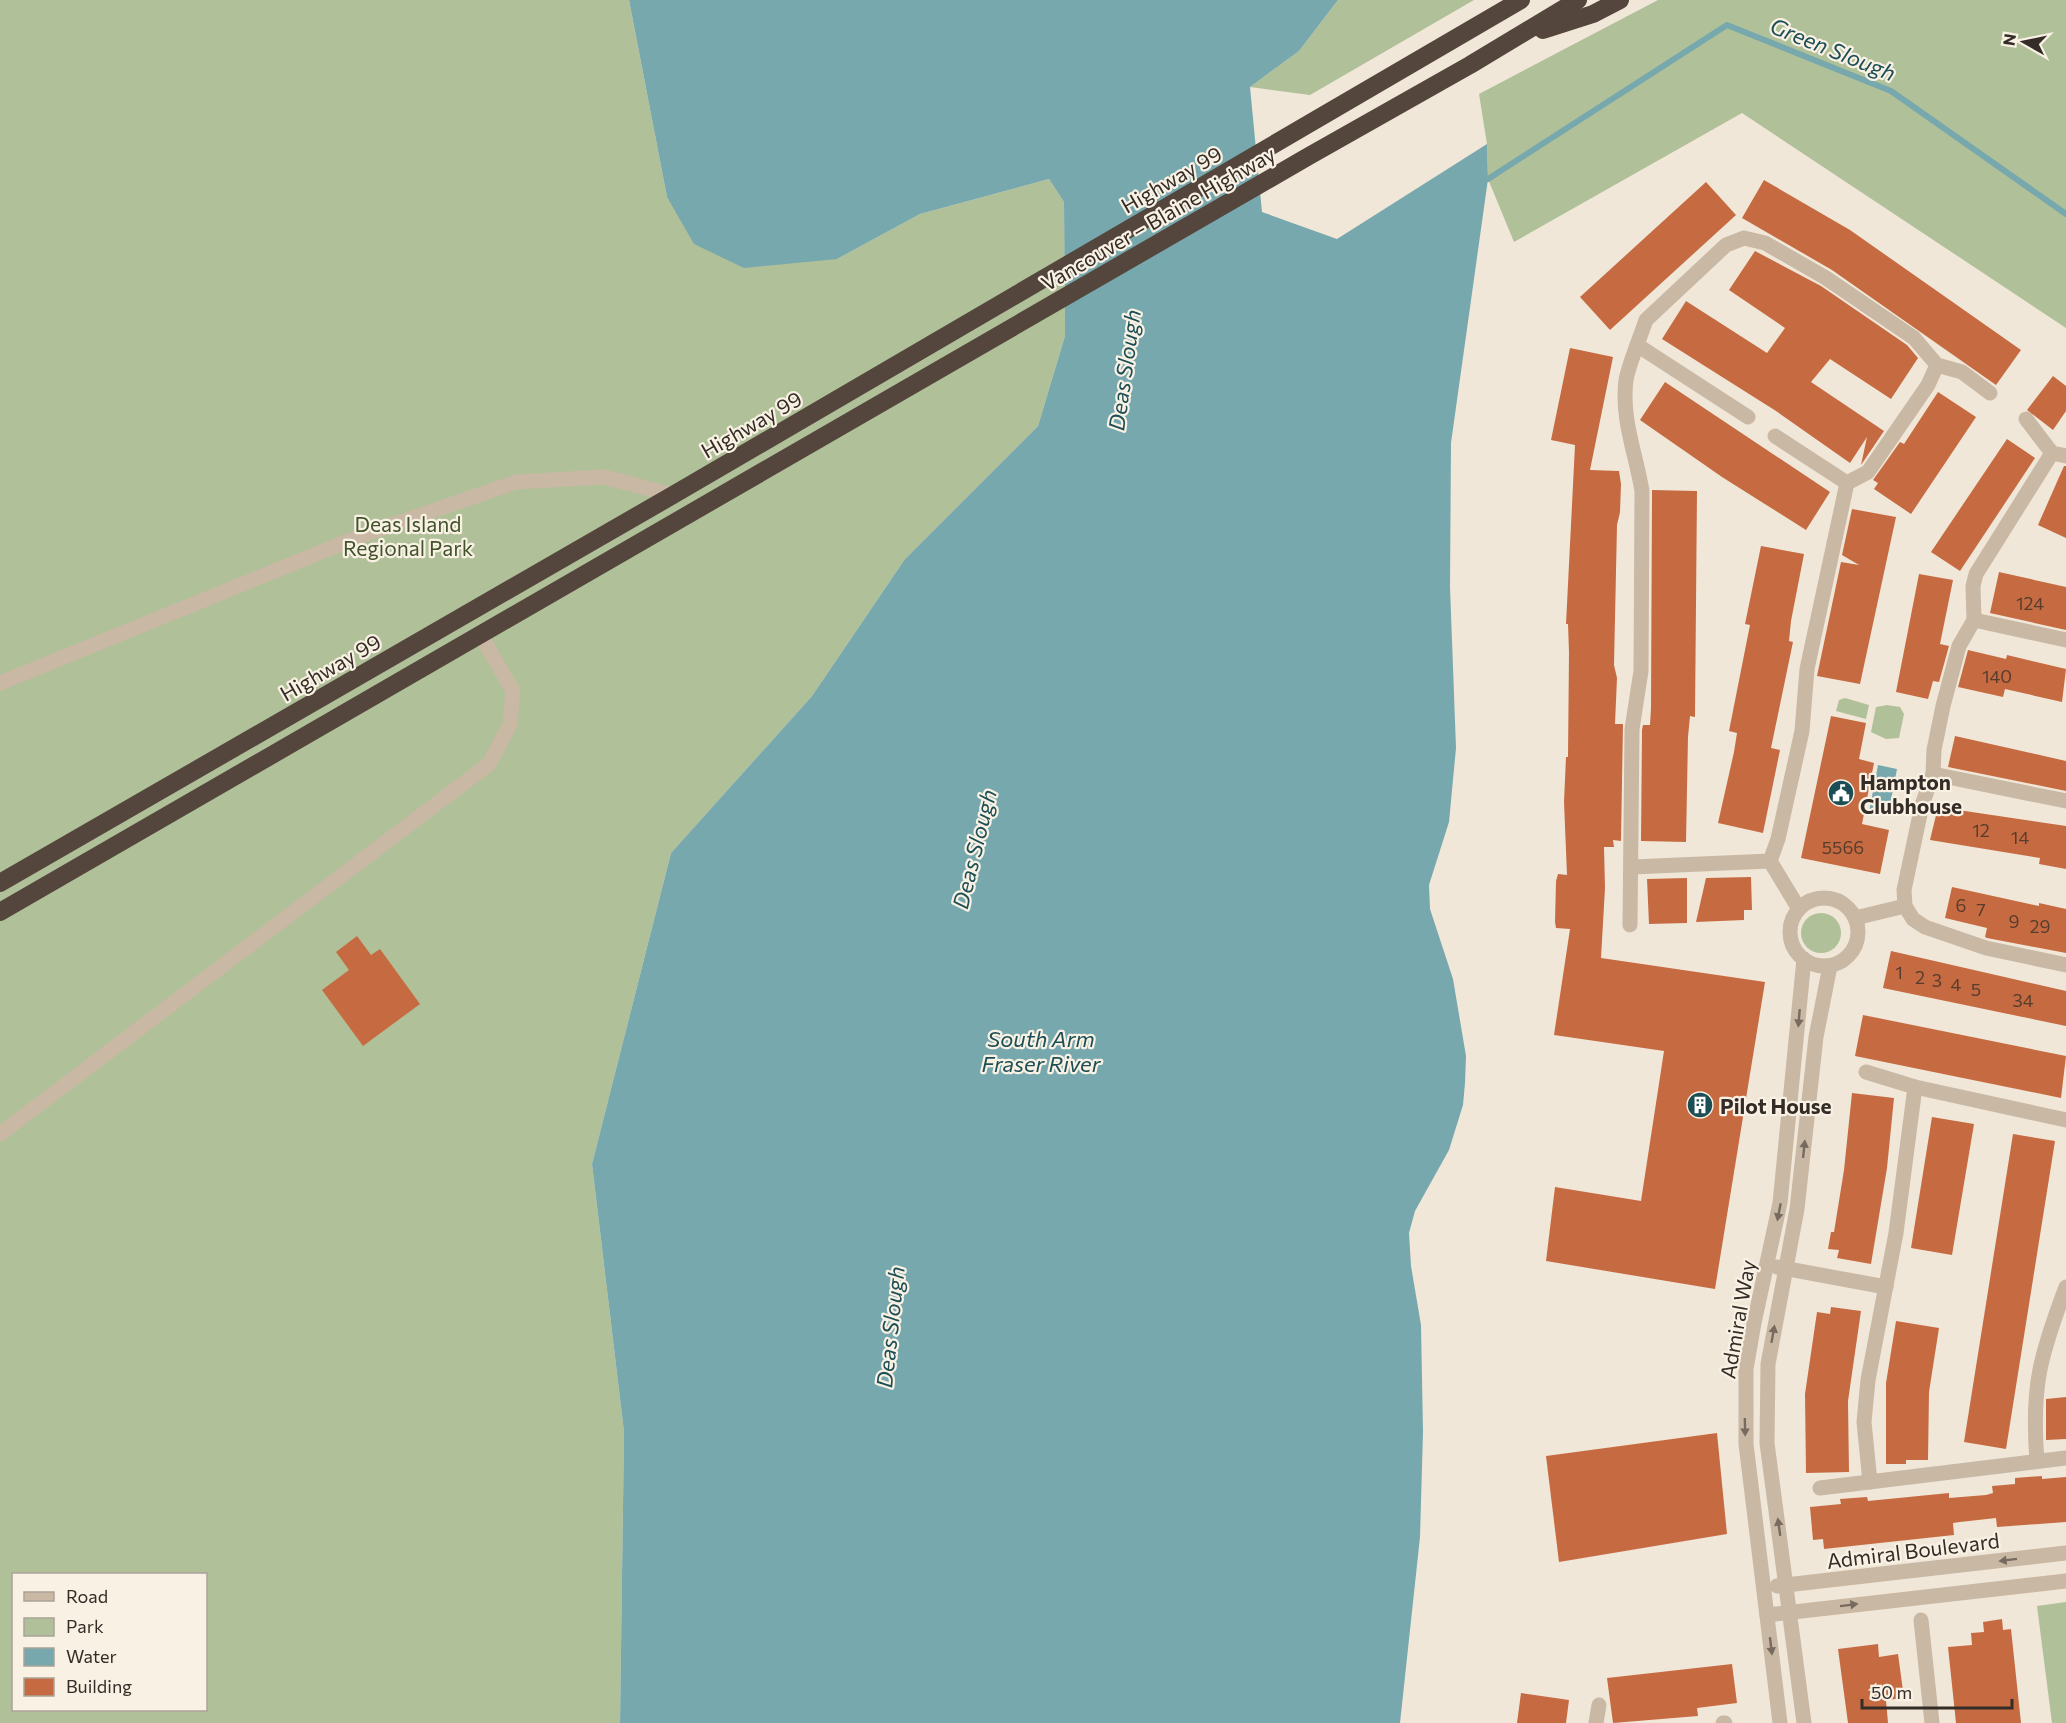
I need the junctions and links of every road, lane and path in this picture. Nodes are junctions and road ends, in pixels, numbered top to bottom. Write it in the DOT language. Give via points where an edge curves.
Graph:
graph roads {
  1 [pos="1521,0"];
  2 [pos="1578,0"];
  3 [pos="1620,0"];
  4 [pos="1517,38"];
  5 [pos="1637,345"];
  6 [pos="1937,365"];
  7 [pos="1990,393"];
  8 [pos="1748,417"];
  9 [pos="2026,419"];
  10 [pos="1775,436"];
  11 [pos="2059,454"];
  12 [pos="1847,483"];
  13 [pos="673,495"];
  14 [pos="1974,620"];
  15 [pos="480,634"];
  16 [pos="2066,640"];
  17 [pos="0,683"];
  18 [pos="1933,774"];
  19 [pos="2066,801"];
  20 [pos="1770,861"];
  21 [pos="1632,867"];
  22 [pos="0,883"];
  23 [pos="1905,906"];
  24 [pos="1799,909"];
  25 [pos="0,912"];
  26 [pos="1855,918"];
  27 [pos="1630,926"];
  28 [pos="1803,959"];
  29 [pos="2066,964"];
  30 [pos="1830,966"];
  31 [pos="1866,1072"];
  32 [pos="1915,1086"];
  33 [pos="2066,1120"];
  34 [pos="0,1134"];
  35 [pos="1768,1266"];
  36 [pos="1786,1269"];
  37 [pos="1886,1287"];
  38 [pos="2066,1287"];
  39 [pos="1745,1400"];
  40 [pos="1766,1400"];
  41 [pos="2066,1458"];
  42 [pos="2037,1461"];
  43 [pos="1870,1482"];
  44 [pos="1820,1488"];
  45 [pos="2066,1553"];
  46 [pos="2066,1581"];
  47 [pos="1787,1585"];
  48 [pos="1764,1588"];
  49 [pos="1791,1612"];
  50 [pos="1767,1615"];
  51 [pos="1922,1620"];
  52 [pos="1599,1705"];
  53 [pos="1596,1723"];
  54 [pos="1780,1723"];
  55 [pos="1804,1723"];
  56 [pos="1932,1723"];
  1 -- 13 [label="highway, Highway 99"];
  2 -- 4 [label="highway"];
  3 -- 4 [label="highway" via="1593,14"];
  4 -- 15 [label="highway, Vancouver – Blaine Highway"];
  5 -- 6 [label="street" via="1646,321 1654,313 1726,244 1744,238 1765,243 1826,278 1914,338"];
  5 -- 8 [label="street"];
  5 -- 21 [label="street" via="1626,379 1625,408 1642,491 1641,671 1632,729"];
  6 -- 7 [label="street" via="1962,372"];
  6 -- 12 [label="street" via="1928,385 1868,472"];
  9 -- 11 [label="street"];
  10 -- 12 [label="street"];
  11 -- 14 [label="street" via="1976,574"];
  12 -- 20 [label="street" via="1807,669 1802,731"];
  13 -- 17 [label="street" via="604,477 516,482 363,535"];
  13 -- 22 [label="highway, Highway 99"];
  14 -- 16 [label="street"];
  14 -- 18 [label="street" via="1959,646 1934,750"];
  15 -- 25 [label="highway"];
  15 -- 34 [label="street" via="513,691 510,724 489,764"];
  18 -- 19 [label="street"];
  18 -- 23 [label="street" via="1907,875"];
  20 -- 21 [label="street"];
  20 -- 24 [label="street"];
  21 -- 27 [label="street"];
  23 -- 26 [label="street"];
  23 -- 29 [label="street" via="1913,919 1925,927 1986,948"];
  24 -- 26 [label="street" via="1807,902 1829,898 1840,902"];
  24 -- 28 [label="street" via="1790,930 1791,941"];
  26 -- 30 [label="street" via="1858,927 1854,948"];
  28 -- 30 [label="street"];
  28 -- 35 [label="street, Admiral Way, one-way" via="1780,1203"];
  36 -- 30 [label="street, Admiral Way, one-way" via="1797,1209 1821,1000"];
  31 -- 32 [label="street"];
  32 -- 33 [label="street"];
  32 -- 37 [label="street"];
  35 -- 36 [label="street"];
  35 -- 39 [label="street, Admiral Way" via="1754,1323"];
  36 -- 37 [label="street"];
  40 -- 36 [label="street, Admiral Way, one-way" via="1767,1364"];
  37 -- 43 [label="street" via="1864,1422"];
  38 -- 42 [label="street" via="2038,1372 2034,1415"];
  39 -- 40 [label="street"];
  39 -- 48 [label="street, Admiral Way, one-way" via="1746,1444"];
  47 -- 40 [label="street, Admiral Way, one-way" via="1767,1443"];
  41 -- 42 [label="street"];
  42 -- 43 [label="street"];
  43 -- 44 [label="street"];
  45 -- 47 [label="street, Admiral Boulevard, one-way"];
  49 -- 46 [label="street, one-way"];
  47 -- 48 [label="street, Admiral Boulevard"];
  47 -- 49 [label="street, Admiral Way"];
  48 -- 50 [label="street, Admiral Way"];
  49 -- 50 [label="street"];
  49 -- 55 [label="street, Admiral Way"];
  50 -- 54 [label="street, Admiral Way, one-way"];
  51 -- 56 [label="street"];
  52 -- 53 [label="street"];
}
